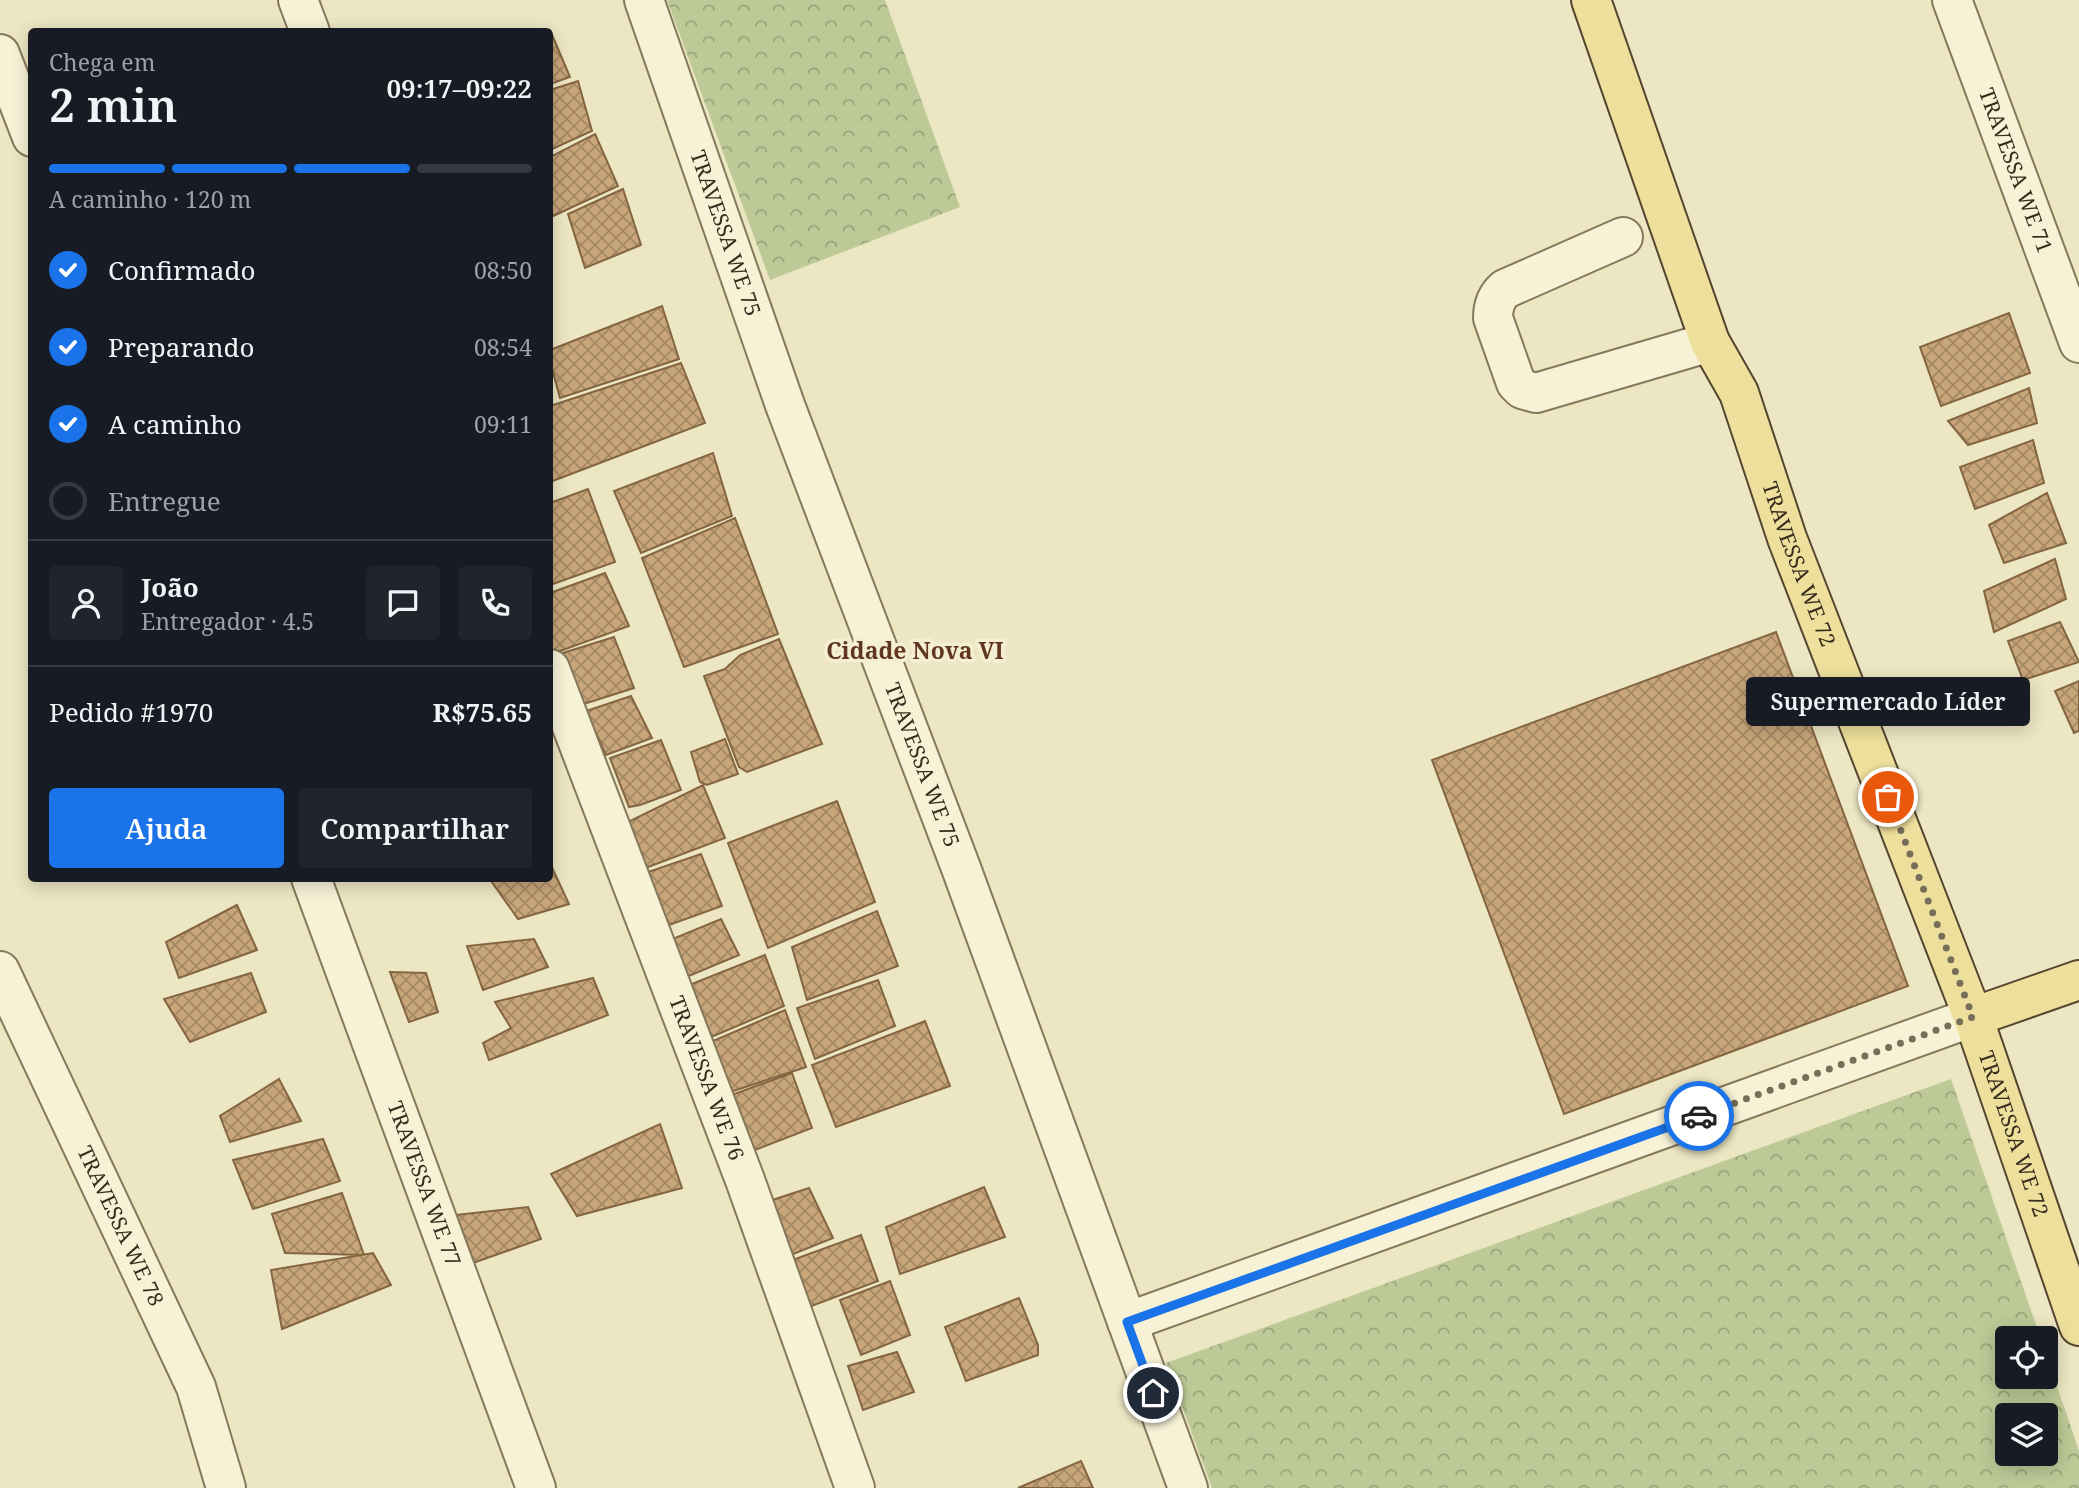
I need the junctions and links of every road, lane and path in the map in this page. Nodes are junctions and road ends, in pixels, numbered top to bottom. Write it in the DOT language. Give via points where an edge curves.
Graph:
graph roads {
  1 [pos="298,0"];
  2 [pos="644,0"];
  3 [pos="1591,0"];
  4 [pos="1952,0"];
  5 [pos="308,28"];
  6 [pos="0,54"];
  7 [pos="28,127"];
  8 [pos="1623,237"];
  9 [pos="1710,342"];
  10 [pos="2079,343"];
  11 [pos="553,677"];
  12 [pos="312,882"];
  13 [pos="0,971"];
  14 [pos="2079,979"];
  15 [pos="1973,1017"];
  16 [pos="1127,1322"];
  17 [pos="2079,1326"];
  18 [pos="226,1488"];
  19 [pos="536,1488"];
  20 [pos="855,1488"];
  21 [pos="1188,1488"];
  1 -- 5 [label="street"];
  2 -- 16 [label="street, TRAVESSA WE 75" via="785,405"];
  3 -- 9 [label="main road, TRAVESSA WE 72"];
  4 -- 10 [label="street, TRAVESSA WE 71"];
  6 -- 7 [label="street"];
  8 -- 9 [label="street" via="1498,295 1493,318 1516,383 1522,390 1536,393"];
  9 -- 15 [label="main road, TRAVESSA WE 72" via="1739,393 1787,538"];
  11 -- 20 [label="street, TRAVESSA WE 76" via="745,1180"];
  12 -- 19 [label="street, TRAVESSA WE 77"];
  13 -- 18 [label="street, TRAVESSA WE 78" via="196,1387"];
  14 -- 15 [label="main road"];
  15 -- 16 [label="street"];
  15 -- 17 [label="main road, TRAVESSA WE 72"];
  16 -- 21 [label="street, TRAVESSA WE 75"];
}
